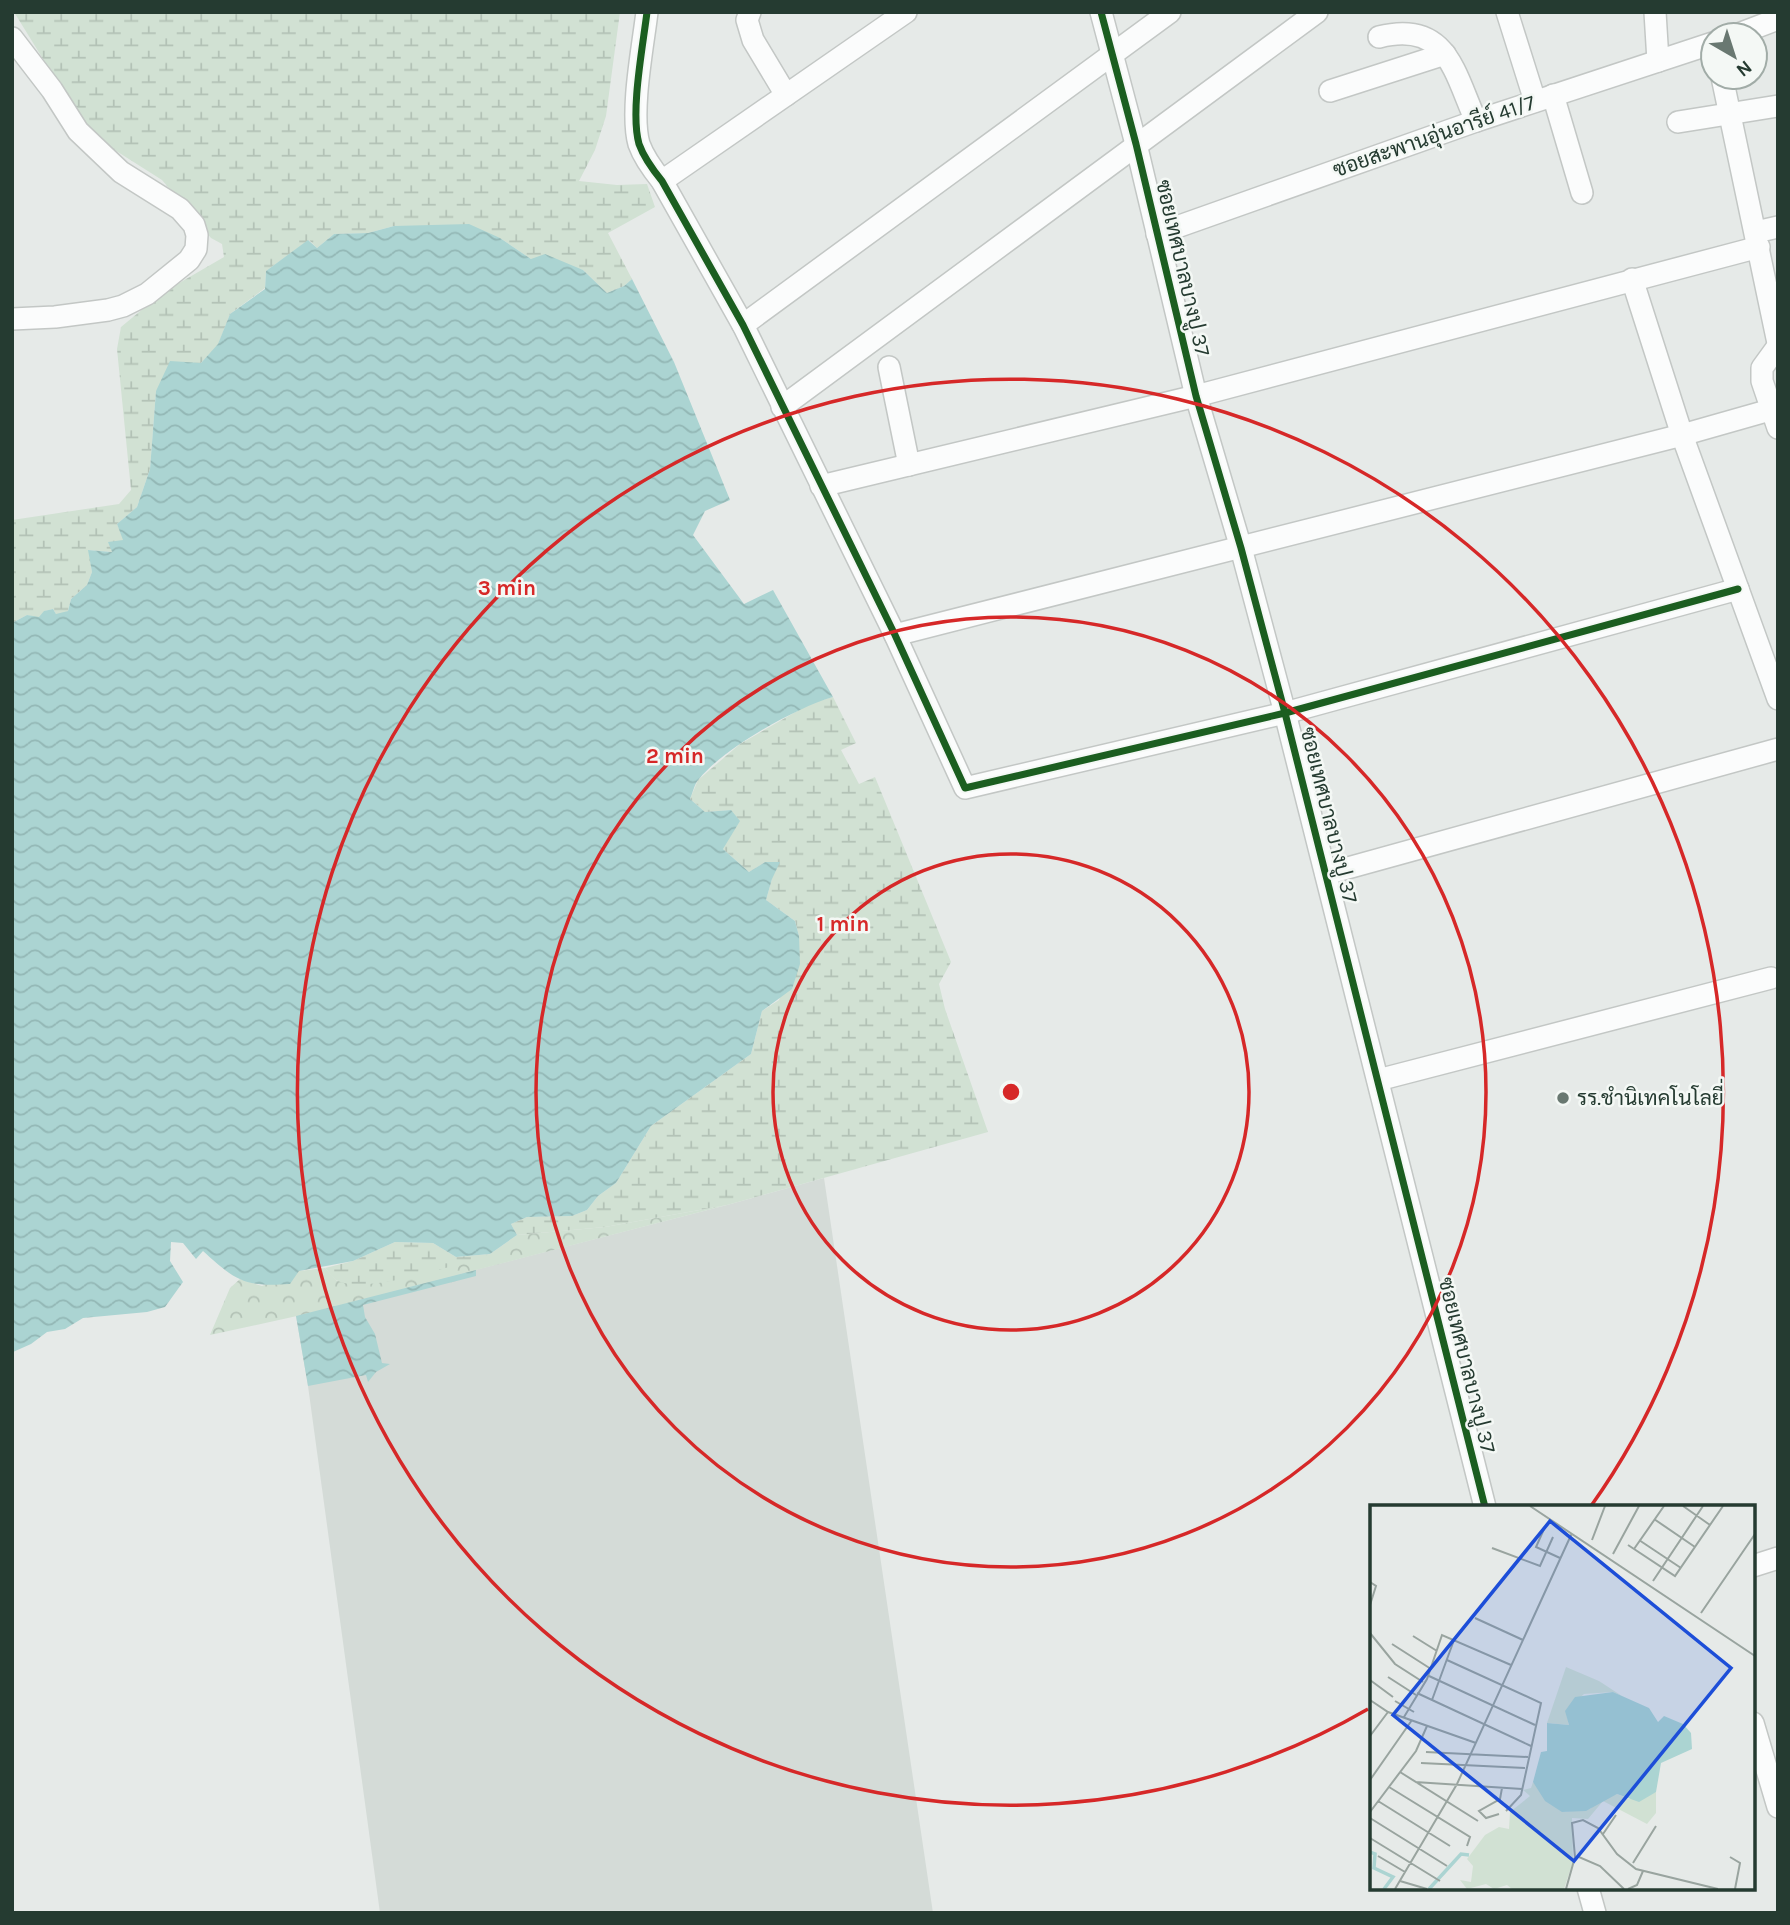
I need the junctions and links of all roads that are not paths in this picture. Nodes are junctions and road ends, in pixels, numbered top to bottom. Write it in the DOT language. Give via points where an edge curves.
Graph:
graph roads {
  1 [pos="647,12"];
  2 [pos="750,12"];
  3 [pos="906,12"];
  4 [pos="1101,12"];
  5 [pos="1170,12"];
  6 [pos="1317,12"];
  7 [pos="1507,12"];
  8 [pos="1655,12"];
  9 [pos="12,37"];
  10 [pos="1379,37"];
  11 [pos="1699,48"];
  12 [pos="1111,54"];
  13 [pos="1445,54"];
  14 [pos="1658,61"];
  15 [pos="1329,91"];
  16 [pos="1726,91"];
  17 [pos="786,95"];
  18 [pos="1544,98"];
  19 [pos="1778,106"];
  20 [pos="1731,113"];
  21 [pos="1476,121"];
  22 [pos="1678,122"];
  23 [pos="1136,144"];
  24 [pos="662,181"];
  25 [pos="1582,193"];
  26 [pos="1778,227"];
  27 [pos="1157,233"];
  28 [pos="1757,240"];
  29 [pos="1632,279"];
  30 [pos="12,319"];
  31 [pos="743,325"];
  32 [pos="1778,344"];
  33 [pos="889,367"];
  34 [pos="1196,396"];
  35 [pos="782,407"];
  36 [pos="1774,419"];
  37 [pos="1682,435"];
  38 [pos="909,465"];
  39 [pos="821,486"];
  40 [pos="1241,548"];
  41 [pos="1738,589"];
  42 [pos="895,635"];
  43 [pos="1778,699"];
  44 [pos="1285,713"];
  45 [pos="1778,749"];
  46 [pos="1326,874"];
  47 [pos="1771,978"];
  48 [pos="1378,1080"];
  49 [pos="1484,1505"];
  50 [pos="1778,1558"];
  51 [pos="1755,1565"];
  52 [pos="1755,1730"];
  53 [pos="1778,1807"];
  54 [pos="1589,1890"];
  55 [pos="1595,1913"];
  1 -- 24 [label="street" via="636,99 639,142"];
  2 -- 17 [label="street" via="747,20 753,40"];
  3 -- 17 [label="street"];
  4 -- 12 [label="street, ซอยเทศบาลบางปู 37"];
  5 -- 12 [label="street"];
  6 -- 23 [label="street"];
  7 -- 18 [label="street"];
  8 -- 14 [label="street"];
  9 -- 30 [label="street" via="78,131 121,172 180,209 197,235 189,260 147,294 123,306"];
  10 -- 13 [label="street" via="1424,36"];
  11 -- 14 [label="street, ซอยสะพานอุ่นอารีย์ 41/7"];
  12 -- 23 [label="street, ซอยเทศบาลบางปู 37"];
  12 -- 31 [label="street"];
  13 -- 15 [label="street"];
  13 -- 21 [label="street"];
  14 -- 18 [label="street, ซอยสะพานอุ่นอารีย์ 41/7"];
  16 -- 20 [label="street"];
  17 -- 24 [label="street"];
  18 -- 21 [label="street, ซอยสะพานอุ่นอารีย์ 41/7"];
  18 -- 25 [label="street"];
  19 -- 20 [label="street"];
  20 -- 22 [label="street"];
  20 -- 28 [label="street"];
  21 -- 27 [label="street, ซอยสะพานอุ่นอารีย์ 41/7"];
  23 -- 27 [label="street, ซอยเทศบาลบางปู 37"];
  23 -- 35 [label="street"];
  24 -- 31 [label="street"];
  26 -- 28 [label="street"];
  27 -- 34 [label="street, ซอยเทศบาลบางปู 37"];
  28 -- 29 [label="street"];
  28 -- 32 [label="street"];
  29 -- 34 [label="street"];
  29 -- 37 [label="street"];
  31 -- 35 [label="street"];
  32 -- 36 [label="street" via="1762,368"];
  33 -- 38 [label="street"];
  34 -- 38 [label="street"];
  34 -- 40 [label="street, ซอยเทศบาลบางปู 37"];
  35 -- 39 [label="street"];
  36 -- 37 [label="street"];
  37 -- 40 [label="street"];
  37 -- 41 [label="street"];
  38 -- 39 [label="street"];
  39 -- 42 [label="street"];
  40 -- 42 [label="street"];
  40 -- 44 [label="street, ซอยเทศบาลบางปู 37"];
  41 -- 43 [label="street"];
  41 -- 44 [label="street"];
  42 -- 44 [label="street" via="965,788"];
  44 -- 46 [label="street, ซอยเทศบาลบางปู 37"];
  45 -- 46 [label="street"];
  46 -- 48 [label="street, ซอยเทศบาลบางปู 37"];
  47 -- 48 [label="street"];
  48 -- 49 [label="street, ซอยเทศบาลบางปู 37"];
  50 -- 51 [label="street"];
  52 -- 53 [label="street"];
  54 -- 55 [label="street"];
}
